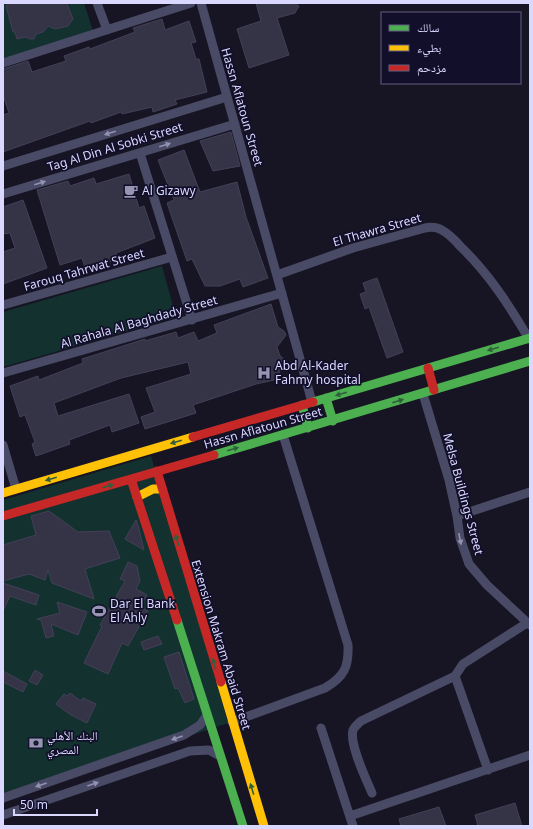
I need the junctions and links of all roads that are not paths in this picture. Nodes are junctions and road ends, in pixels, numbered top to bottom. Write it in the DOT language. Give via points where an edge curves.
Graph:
graph roads {
  1 [pos="97,3"];
  2 [pos="191,3"];
  3 [pos="201,3"];
  4 [pos="107,30"];
  5 [pos="3,63"];
  6 [pos="227,97"];
  7 [pos="235,124"];
  8 [pos="140,152"];
  9 [pos="3,166"];
  10 [pos="3,194"];
  11 [pos="172,257"];
  12 [pos="277,275"];
  13 [pos="282,293"];
  14 [pos="3,305"];
  15 [pos="192,320"];
  16 [pos="530,339"];
  17 [pos="530,362"];
  18 [pos="428,368"];
  19 [pos="3,373"];
  20 [pos="434,390"];
  21 [pos="422,394"];
  22 [pos="326,398"];
  23 [pos="312,402"];
  24 [pos="302,406"];
  25 [pos="333,421"];
  26 [pos="308,428"];
  27 [pos="283,435"];
  28 [pos="3,445"];
  29 [pos="157,471"];
  30 [pos="131,479"];
  31 [pos="16,489"];
  32 [pos="162,489"];
  33 [pos="530,492"];
  34 [pos="3,493"];
  35 [pos="137,497"];
  36 [pos="3,516"];
  37 [pos="457,516"];
  38 [pos="528,624"];
  39 [pos="455,676"];
  40 [pos="207,715"];
  41 [pos="232,722"];
  42 [pos="321,728"];
  43 [pos="530,755"];
  44 [pos="220,756"];
  45 [pos="488,770"];
  46 [pos="372,793"];
  47 [pos="3,798"];
  48 [pos="3,815"];
  49 [pos="350,816"];
  50 [pos="243,826"];
  51 [pos="264,826"];
  52 [pos="354,826"];
  1 -- 4 [label="street"];
  2 -- 4 [label="street"];
  3 -- 6 [label="street, Hassn Aflatoun Street"];
  4 -- 5 [label="street"];
  6 -- 7 [label="street, Hassn Aflatoun Street"];
  6 -- 9 [label="street, Tag Al Din Al Sobki Street, one-way"];
  8 -- 7 [label="street, Tag Al Din Al Sobki Street, one-way"];
  7 -- 12 [label="street, Hassn Aflatoun Street"];
  10 -- 8 [label="street, Tag Al Din Al Sobki Street, one-way"];
  8 -- 11 [label="street"];
  11 -- 14 [label="street, Farouq Tahrwat Street"];
  11 -- 15 [label="street"];
  12 -- 13 [label="street, Hassn Aflatoun Street"];
  12 -- 16 [label="street, El Thawra Street" via="353,248 433,227 446,232 486,273"];
  13 -- 15 [label="street, Al Rahala Al Baghdady Street"];
  13 -- 23 [label="street, Hassn Aflatoun Street"];
  15 -- 19 [label="street, Al Rahala Al Baghdady Street"];
  16 -- 18 [label="street, Hassn Aflatoun Street, one-way"];
  17 -- 20 [label="street, Hassn Aflatoun Street"];
  18 -- 20 [label="street"];
  18 -- 22 [label="street, Hassn Aflatoun Street, one-way"];
  20 -- 21 [label="street, Hassn Aflatoun Street"];
  25 -- 21 [label="street, Hassn Aflatoun Street, one-way"];
  21 -- 37 [label="street, Melsa Buildings Street" via="449,480"];
  22 -- 23 [label="street, Hassn Aflatoun Street"];
  22 -- 25 [label="street"];
  23 -- 24 [label="street, Hassn Aflatoun Street"];
  24 -- 26 [label="street"];
  24 -- 31 [label="street, Hassn Aflatoun Street, one-way"];
  25 -- 26 [label="street, Hassn Aflatoun Street"];
  26 -- 27 [label="street, Hassn Aflatoun Street"];
  29 -- 27 [label="street, Hassn Aflatoun Street, one-way"];
  27 -- 41 [label="street" via="348,645 349,658 345,671 325,688"];
  28 -- 31 [label="street"];
  29 -- 30 [label="street, Hassn Aflatoun Street"];
  29 -- 32 [label="street, Extension Makram Abaid Street"];
  30 -- 35 [label="street"];
  36 -- 30 [label="street, Hassn Aflatoun Street, one-way"];
  31 -- 34 [label="street, Hassn Aflatoun Street"];
  32 -- 35 [label="street" via="149,491"];
  41 -- 32 [label="street, Extension Makram Abaid Street, one-way"];
  33 -- 37 [label="street"];
  35 -- 40 [label="street"];
  37 -- 38 [label="street, Melsa Buildings Street, one-way" via="461,544 469,564"];
  38 -- 39 [label="street" via="463,664"];
  39 -- 45 [label="street"];
  39 -- 46 [label="street" via="355,726 354,742"];
  40 -- 44 [label="street"];
  40 -- 47 [label="street, one-way" via="200,725 184,735"];
  51 -- 41 [label="street, Extension Makram Abaid Street, one-way"];
  42 -- 49 [label="street"];
  43 -- 45 [label="street"];
  48 -- 44 [label="street, one-way" via="190,751 209,750"];
  44 -- 50 [label="street"];
  45 -- 49 [label="street"];
  49 -- 52 [label="street"];
}
